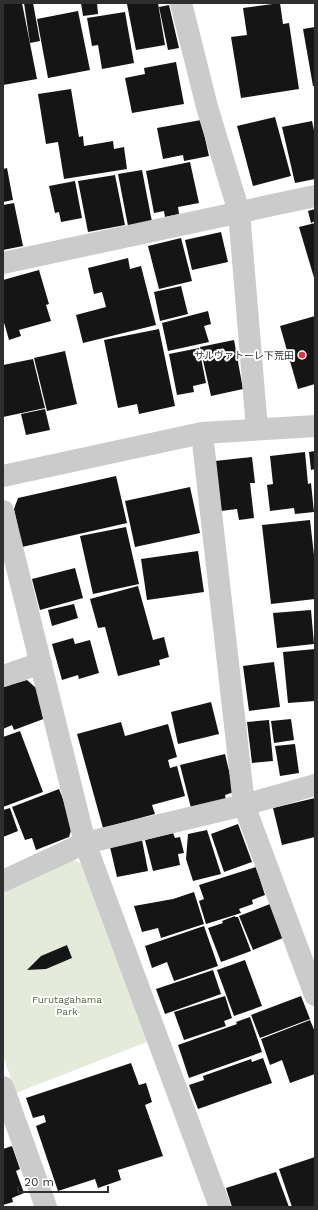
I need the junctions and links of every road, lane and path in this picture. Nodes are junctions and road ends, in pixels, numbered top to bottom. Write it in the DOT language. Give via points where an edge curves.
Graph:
graph roads {
  1 [pos="181,3"];
  2 [pos="315,196"];
  3 [pos="239,212"];
  4 [pos="3,263"];
  5 [pos="315,426"];
  6 [pos="257,429"];
  7 [pos="202,433"];
  8 [pos="3,476"];
  9 [pos="3,512"];
  10 [pos="41,663"];
  11 [pos="3,676"];
  12 [pos="315,785"];
  13 [pos="244,805"];
  14 [pos="85,843"];
  15 [pos="3,881"];
  16 [pos="313,985"];
  17 [pos="3,1087"];
  18 [pos="46,1207"];
  19 [pos="220,1207"];
  1 -- 3 [label="street" via="207,107"];
  2 -- 3 [label="street"];
  3 -- 4 [label="street"];
  3 -- 6 [label="street"];
  5 -- 6 [label="street"];
  6 -- 7 [label="street"];
  7 -- 8 [label="street"];
  7 -- 13 [label="street"];
  9 -- 10 [label="street"];
  10 -- 11 [label="street"];
  10 -- 14 [label="street"];
  12 -- 13 [label="street"];
  13 -- 14 [label="street"];
  13 -- 16 [label="street"];
  14 -- 15 [label="street"];
  14 -- 19 [label="street"];
  17 -- 18 [label="street"];
}
